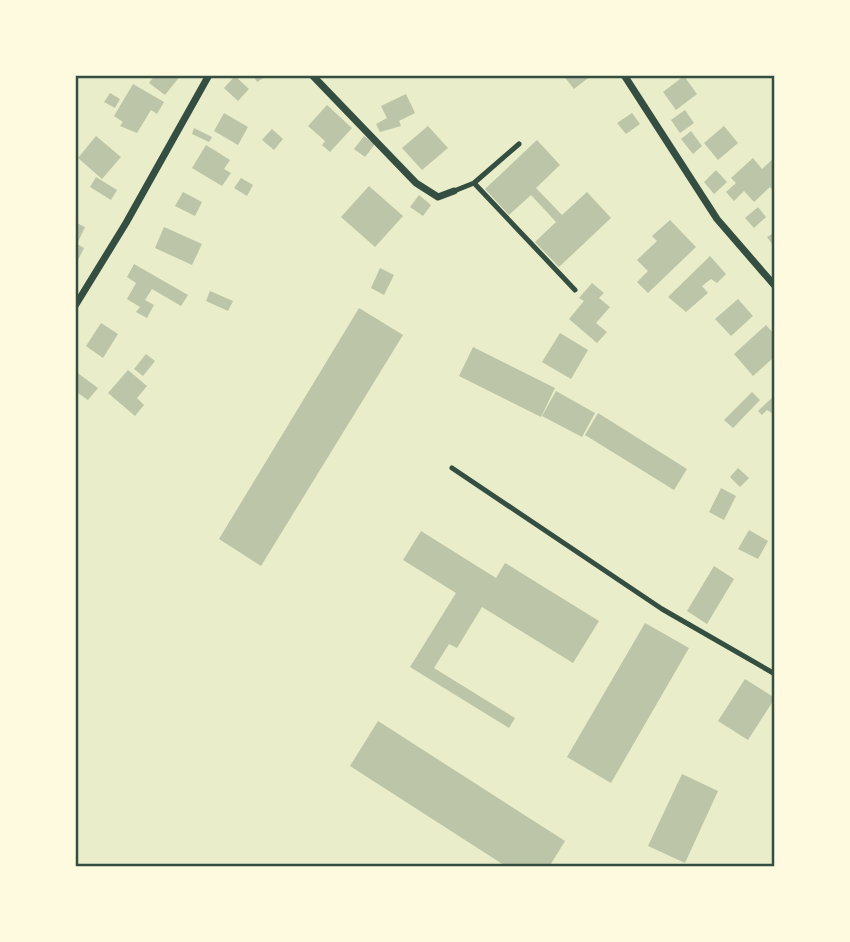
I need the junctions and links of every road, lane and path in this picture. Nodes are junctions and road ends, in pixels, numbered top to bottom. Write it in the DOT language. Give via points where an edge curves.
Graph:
graph roads {
  1 [pos="209,75"];
  2 [pos="312,75"];
  3 [pos="624,75"];
  4 [pos="519,144"];
  5 [pos="474,183"];
  6 [pos="454,191"];
  7 [pos="775,286"];
  8 [pos="575,290"];
  9 [pos="75,306"];
  10 [pos="452,468"];
  11 [pos="775,674"];
  1 -- 9 [label="street"];
  2 -- 6 [label="street" via="416,183 438,197"];
  3 -- 7 [label="street" via="717,219"];
  4 -- 5 [label="lane"];
  5 -- 6 [label="lane"];
  5 -- 8 [label="lane"];
  10 -- 11 [label="lane" via="662,609"];
}
